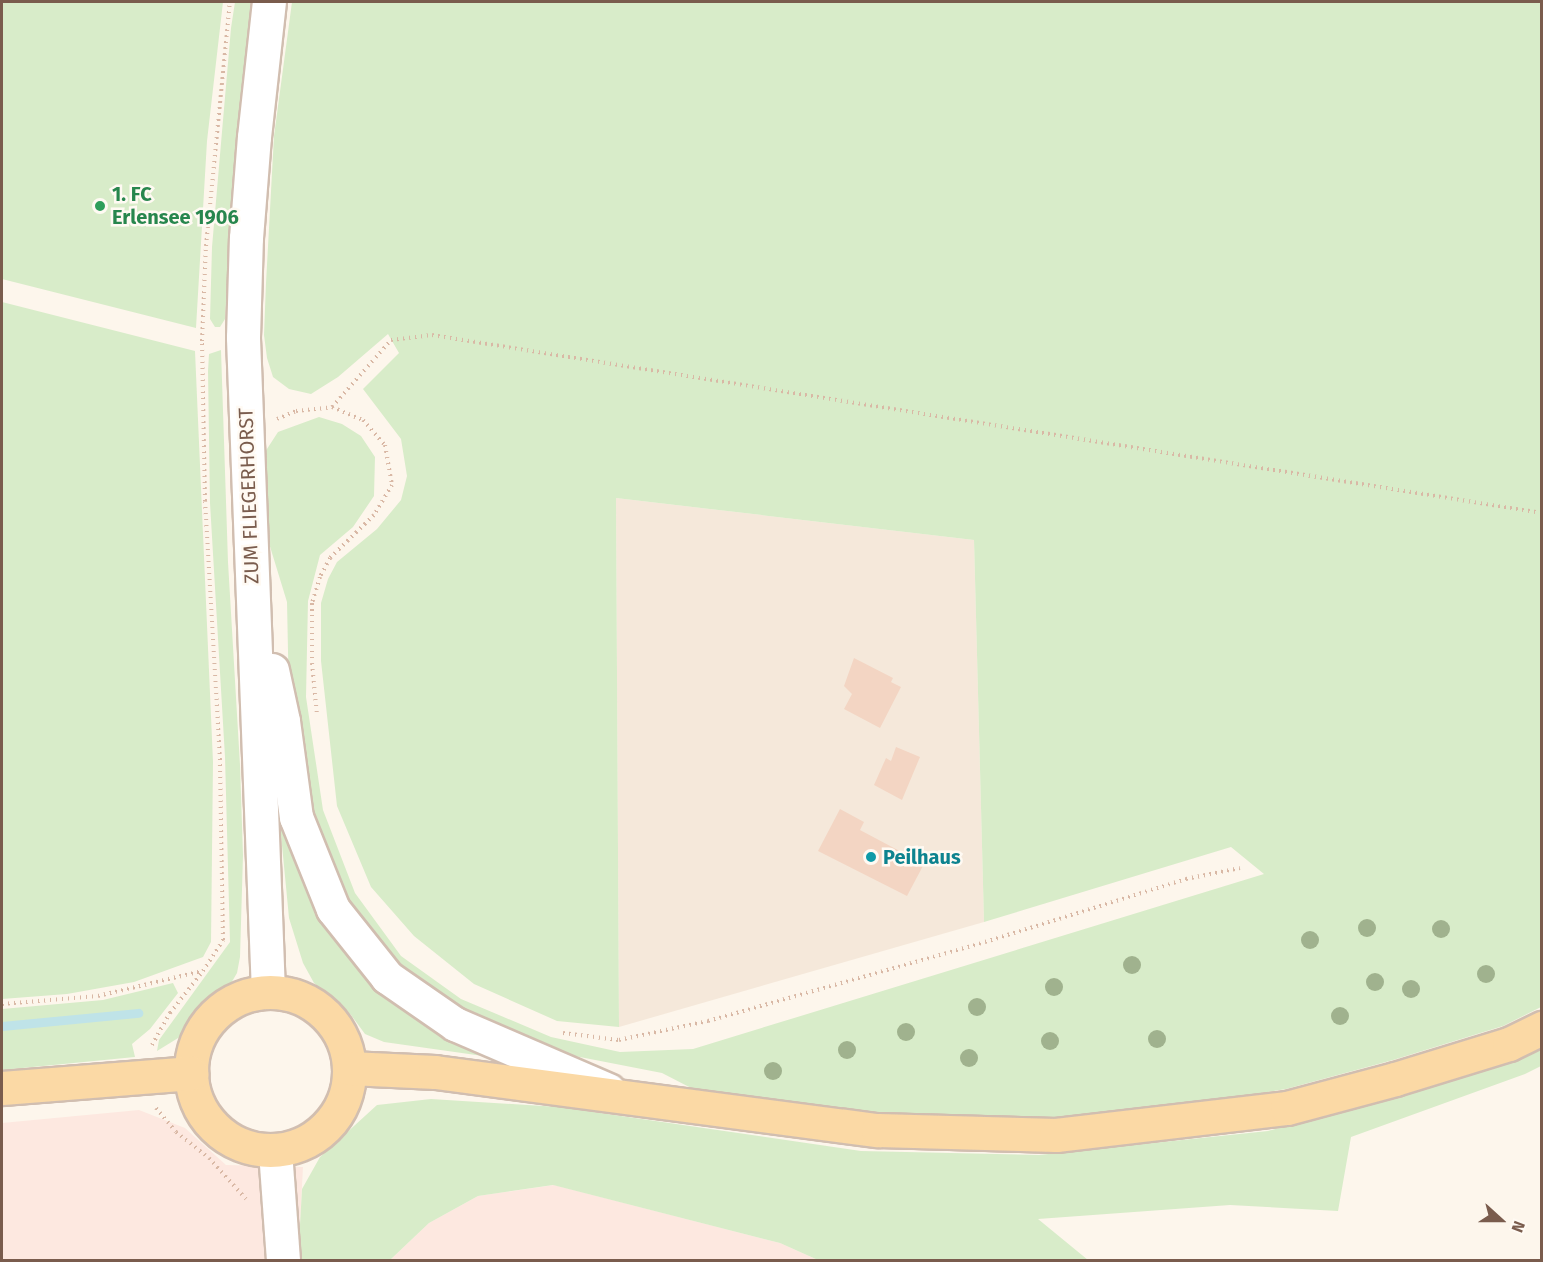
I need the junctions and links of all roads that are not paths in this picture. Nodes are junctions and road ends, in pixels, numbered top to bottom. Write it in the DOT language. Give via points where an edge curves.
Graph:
graph roads {
  1 [pos="269,2"];
  2 [pos="250,565"];
  3 [pos="268,992"];
  4 [pos="1542,1028"];
  5 [pos="349,1068"];
  6 [pos="191,1073"];
  7 [pos="2,1088"];
  8 [pos="626,1098"];
  9 [pos="275,1151"];
  10 [pos="283,1260"];
  1 -- 2 [label="street, ZUM FLIEGERHORST" via="246,237 243,337"];
  2 -- 3 [label="street, ZUM FLIEGERHORST"];
  2 -- 8 [label="street" via="283,721 296,817 333,909 387,977 455,1024"];
  3 -- 5 [label="main road" via="292,995 315,1005 333,1022 345,1044"];
  3 -- 6 [label="main road" via="244,996 222,1008 205,1026 194,1048"];
  4 -- 8 [label="main road" via="1497,1048 1287,1108 1056,1135 878,1130"];
  5 -- 8 [label="main road" via="435,1072"];
  5 -- 9 [label="main road" via="347,1092 336,1115 320,1133 299,1145"];
  6 -- 7 [label="main road"];
  6 -- 9 [label="main road" via="195,1098 208,1120 234,1141 250,1148"];
  9 -- 10 [label="street"];
}
